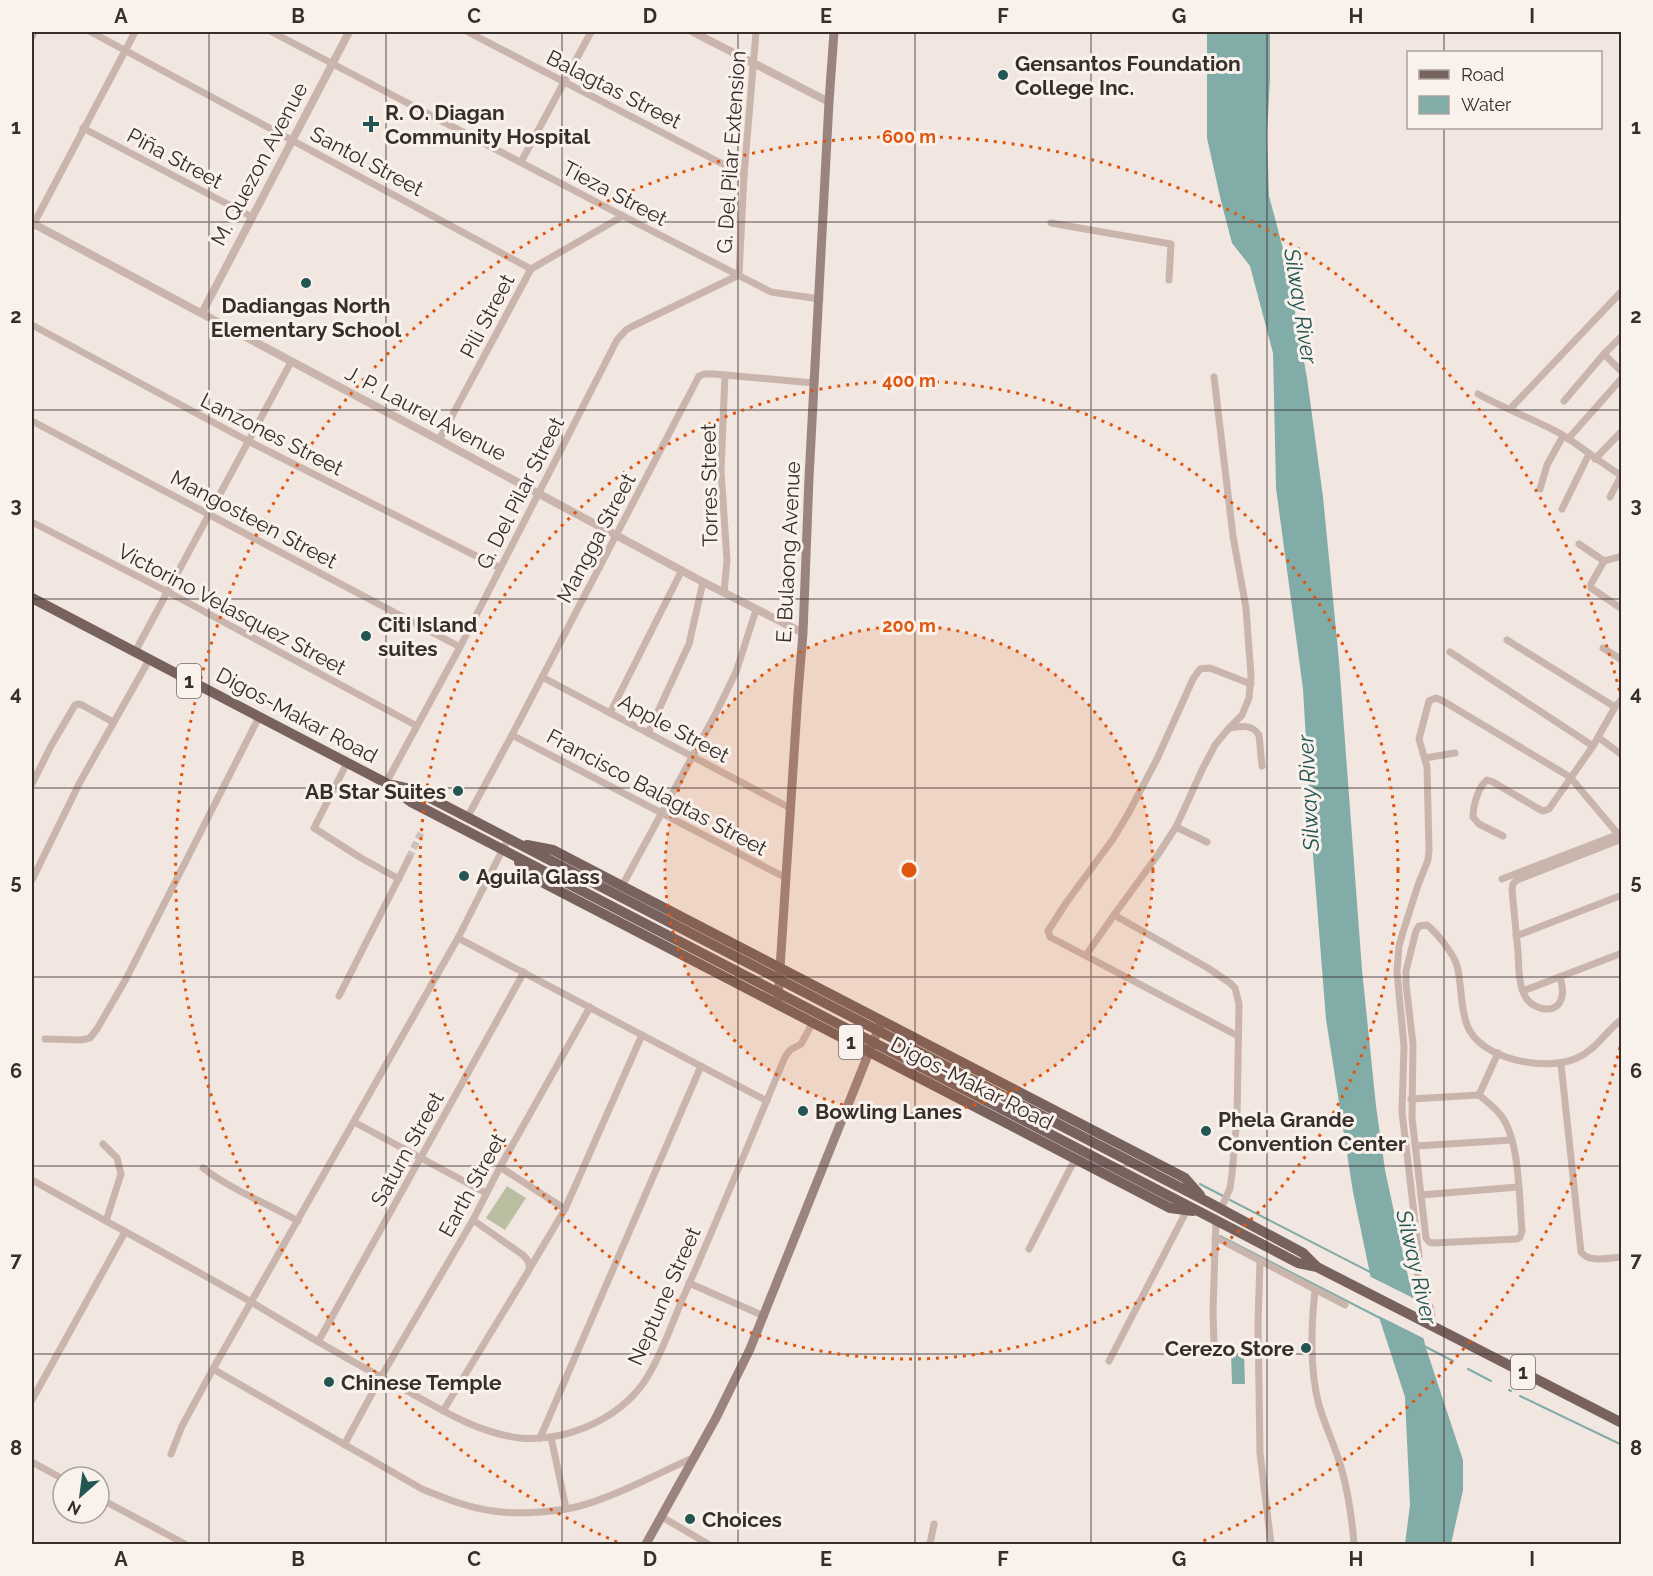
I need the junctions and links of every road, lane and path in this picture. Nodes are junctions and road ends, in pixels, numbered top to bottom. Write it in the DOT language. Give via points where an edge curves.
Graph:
graph roads {
  1 [pos="34,32"];
  2 [pos="91,32"];
  3 [pos="135,32"];
  4 [pos="272,32"];
  5 [pos="349,32"];
  6 [pos="468,32"];
  7 [pos="591,32"];
  8 [pos="693,32"];
  9 [pos="756,32"];
  10 [pos="834,32"];
  11 [pos="32,37"];
  12 [pos="126,50"];
  13 [pos="333,62"];
  14 [pos="754,64"];
  15 [pos="564,82"];
  16 [pos="829,102"];
  17 [pos="83,128"];
  18 [pos="293,140"];
  19 [pos="521,162"];
  20 [pos="744,175"];
  21 [pos="623,216"];
  22 [pos="252,217"];
  23 [pos="1051,223"];
  24 [pos="32,225"];
  25 [pos="531,269"];
  26 [pos="739,275"];
  27 [pos="1169,280"];
  28 [pos="1622,291"];
  29 [pos="820,299"];
  30 [pos="202,313"];
  31 [pos="32,325"];
  32 [pos="1622,336"];
  33 [pos="1604,354"];
  34 [pos="291,362"];
  35 [pos="1622,372"];
  36 [pos="725,375"];
  37 [pos="1214,377"];
  38 [pos="1622,378"];
  39 [pos="814,383"];
  40 [pos="1478,394"];
  41 [pos="1564,401"];
  42 [pos="1510,409"];
  43 [pos="32,421"];
  44 [pos="1622,431"];
  45 [pos="1565,437"];
  46 [pos="439,440"];
  47 [pos="248,441"];
  48 [pos="1592,456"];
  49 [pos="1621,475"];
  50 [pos="1540,489"];
  51 [pos="538,493"];
  52 [pos="1610,497"];
  53 [pos="1562,509"];
  54 [pos="210,514"];
  55 [pos="32,522"];
  56 [pos="616,535"];
  57 [pos="1579,544"];
  58 [pos="1622,556"];
  59 [pos="1604,561"];
  60 [pos="500,568"];
  61 [pos="682,570"];
  62 [pos="702,582"];
  63 [pos="168,592"];
  64 [pos="724,593"];
  65 [pos="32,598"];
  66 [pos="1622,609"];
  67 [pos="756,610"];
  68 [pos="803,633"];
  69 [pos="1507,640"];
  70 [pos="460,647"];
  71 [pos="1603,648"];
  72 [pos="135,652"];
  73 [pos="1450,652"];
  74 [pos="149,660"];
  75 [pos="1622,660"];
  76 [pos="542,677"];
  77 [pos="1251,684"];
  78 [pos="1622,699"];
  79 [pos="1615,707"];
  80 [pos="610,712"];
  81 [pos="259,717"];
  82 [pos="113,722"];
  83 [pos="417,726"];
  84 [pos="1229,728"];
  85 [pos="648,733"];
  86 [pos="512,735"];
  87 [pos="1598,737"];
  88 [pos="1593,746"];
  89 [pos="1455,753"];
  90 [pos="1622,755"];
  91 [pos="693,756"];
  92 [pos="1425,758"];
  93 [pos="347,763"];
  94 [pos="1262,766"];
  95 [pos="1570,777"];
  96 [pos="386,783"];
  97 [pos="32,784"];
  98 [pos="790,808"];
  99 [pos="661,814"];
  100 [pos="467,818"];
  101 [pos="1176,827"];
  102 [pos="1620,835"];
  103 [pos="1503,836"];
  104 [pos="1207,842"];
  105 [pos="509,846"];
  106 [pos="409,858"];
  107 [pos="786,878"];
  108 [pos="399,879"];
  109 [pos="1502,879"];
  110 [pos="32,880"];
  111 [pos="622,886"];
  112 [pos="1622,895"];
  113 [pos="1114,915"];
  114 [pos="1516,936"];
  115 [pos="459,938"];
  116 [pos="1622,953"];
  117 [pos="1086,955"];
  118 [pos="781,969"];
  119 [pos="524,972"];
  120 [pos="1560,977"];
  121 [pos="1523,991"];
  122 [pos="339,996"];
  123 [pos="778,1004"];
  124 [pos="590,1007"];
  125 [pos="1622,1018"];
  126 [pos="882,1021"];
  127 [pos="813,1022"];
  128 [pos="642,1035"];
  129 [pos="1238,1036"];
  130 [pos="45,1039"];
  131 [pos="870,1052"];
  132 [pos="1498,1053"];
  133 [pos="1562,1064"];
  134 [pos="701,1066"];
  135 [pos="1479,1095"];
  136 [pos="1411,1099"];
  137 [pos="767,1101"];
  138 [pos="354,1122"];
  139 [pos="1512,1140"];
  140 [pos="103,1144"];
  141 [pos="1416,1146"];
  142 [pos="421,1158"];
  143 [pos="1075,1158"];
  144 [pos="500,1167"];
  145 [pos="203,1168"];
  146 [pos="32,1180"];
  147 [pos="1518,1187"];
  148 [pos="486,1194"];
  149 [pos="1421,1195"];
  150 [pos="1205,1207"];
  151 [pos="565,1209"];
  152 [pos="1187,1210"];
  153 [pos="1219,1214"];
  154 [pos="473,1220"];
  155 [pos="106,1221"];
  156 [pos="298,1221"];
  157 [pos="125,1232"];
  158 [pos="1215,1237"];
  159 [pos="1029,1249"];
  160 [pos="1622,1257"];
  161 [pos="1260,1261"];
  162 [pos="529,1270"];
  163 [pos="689,1283"];
  164 [pos="1315,1290"];
  165 [pos="252,1303"];
  166 [pos="1345,1305"];
  167 [pos="764,1316"];
  168 [pos="1427,1323"];
  169 [pos="318,1342"];
  170 [pos="1214,1345"];
  171 [pos="1109,1361"];
  172 [pos="213,1369"];
  173 [pos="381,1377"];
  174 [pos="32,1400"];
  175 [pos="443,1411"];
  176 [pos="1622,1423"];
  177 [pos="551,1437"];
  178 [pos="540,1438"];
  179 [pos="345,1445"];
  180 [pos="171,1454"];
  181 [pos="695,1457"];
  182 [pos="32,1462"];
  183 [pos="51,1472"];
  184 [pos="111,1505"];
  185 [pos="566,1508"];
  186 [pos="662,1517"];
  187 [pos="934,1524"];
  188 [pos="184,1545"];
  189 [pos="646,1545"];
  190 [pos="708,1545"];
  191 [pos="930,1545"];
  192 [pos="1271,1545"];
  193 [pos="1354,1545"];
  1 -- 11 [label="street"];
  2 -- 12 [label="street, Santol Street"];
  3 -- 12 [label="street"];
  4 -- 13 [label="street, Tieza Street"];
  5 -- 13 [label="street, M. Quezon Avenue"];
  6 -- 15 [label="street, Balagtas Street"];
  7 -- 15 [label="street"];
  8 -- 14 [label="street"];
  9 -- 14 [label="street, G. Del Pilar Extension"];
  10 -- 16 [label="main road, E. Bulaong Avenue"];
  12 -- 17 [label="street"];
  12 -- 18 [label="street, Santol Street"];
  13 -- 18 [label="street, M. Quezon Avenue"];
  13 -- 19 [label="street, Tieza Street"];
  14 -- 16 [label="street"];
  14 -- 20 [label="street, G. Del Pilar Extension"];
  15 -- 19 [label="street"];
  15 -- 20 [label="street, Balagtas Street"];
  16 -- 29 [label="main road, E. Bulaong Avenue"];
  17 -- 22 [label="street, Piña Street"];
  17 -- 24 [label="street"];
  18 -- 22 [label="street, M. Quezon Avenue"];
  18 -- 25 [label="street, Santol Street"];
  19 -- 21 [label="street, Tieza Street"];
  20 -- 26 [label="street, G. Del Pilar Extension"];
  21 -- 25 [label="street, Pili Street"];
  21 -- 26 [label="street, Tieza Street"];
  22 -- 30 [label="street, M. Quezon Avenue"];
  23 -- 27 [label="street" via="1171,244"];
  24 -- 30 [label="street, J. P. Laurel Avenue"];
  25 -- 46 [label="street, Pili Street"];
  26 -- 29 [label="street, Tieza Street" via="771,292"];
  26 -- 51 [label="street, G. Del Pilar Street" via="621,335"];
  28 -- 42 [label="street"];
  29 -- 39 [label="main road, E. Bulaong Avenue"];
  30 -- 34 [label="street, J. P. Laurel Avenue"];
  31 -- 47 [label="street, Lanzones Street"];
  32 -- 33 [label="street"];
  33 -- 35 [label="street"];
  33 -- 41 [label="street"];
  34 -- 46 [label="street, J. P. Laurel Avenue"];
  34 -- 47 [label="street"];
  36 -- 39 [label="street, Mangga Street"];
  36 -- 56 [label="street, Mangga Street" via="699,376"];
  36 -- 64 [label="street, Torres Street" via="721,470 727,560"];
  37 -- 77 [label="street" via="1233,537 1246,608"];
  38 -- 45 [label="street"];
  39 -- 68 [label="main road, E. Bulaong Avenue"];
  40 -- 42 [label="street"];
  42 -- 45 [label="street"];
  43 -- 54 [label="street, Mangosteen Street"];
  44 -- 48 [label="street"];
  45 -- 48 [label="street"];
  45 -- 50 [label="street" via="1547,465"];
  46 -- 51 [label="street, J. P. Laurel Avenue"];
  47 -- 54 [label="street"];
  47 -- 60 [label="street, Lanzones Street"];
  48 -- 49 [label="street"];
  48 -- 53 [label="street"];
  49 -- 52 [label="street"];
  51 -- 56 [label="street, J. P. Laurel Avenue"];
  51 -- 60 [label="street, G. Del Pilar Street"];
  54 -- 63 [label="street"];
  54 -- 70 [label="street, Mangosteen Street"];
  55 -- 63 [label="street, Victorino Velasquez Street"];
  56 -- 61 [label="street, J. P. Laurel Avenue"];
  56 -- 76 [label="street, Mangga Street"];
  57 -- 59 [label="street"];
  58 -- 59 [label="street"];
  59 -- 66 [label="street" via="1591,588"];
  60 -- 70 [label="street, G. Del Pilar Street"];
  61 -- 62 [label="street, J. P. Laurel Avenue"];
  61 -- 80 [label="street"];
  62 -- 64 [label="street, J. P. Laurel Avenue"];
  62 -- 85 [label="street" via="689,644"];
  63 -- 72 [label="street"];
  63 -- 83 [label="street, Victorino Velasquez Street"];
  64 -- 67 [label="street, J. P. Laurel Avenue"];
  65 -- 72 [label="main road, Digos-Makar Road / 1"];
  67 -- 68 [label="street, J. P. Laurel Avenue"];
  67 -- 91 [label="street" via="736,672"];
  68 -- 98 [label="main road, E. Bulaong Avenue"];
  69 -- 79 [label="street"];
  70 -- 83 [label="street, G. Del Pilar Street"];
  71 -- 75 [label="street"];
  72 -- 74 [label="main road, Digos-Makar Road / 1"];
  73 -- 88 [label="street"];
  74 -- 81 [label="main road, Digos-Makar Road / 1"];
  74 -- 82 [label="street"];
  76 -- 80 [label="street, Apple Street"];
  76 -- 86 [label="street, Mangga Street"];
  77 -- 84 [label="street" via="1246,708"];
  77 -- 117 [label="street" via="1210,668 1200,669 1193,679 1128,814 1049,928 1050,937"];
  78 -- 79 [label="street"];
  79 -- 87 [label="street"];
  80 -- 85 [label="street, Apple Street"];
  81 -- 93 [label="main road, Digos-Makar Road / 1"];
  81 -- 130 [label="street" via="97,1029 90,1038 81,1040"];
  82 -- 97 [label="street" via="75,705"];
  82 -- 110 [label="street"];
  83 -- 96 [label="street, G. Del Pilar Street"];
  84 -- 94 [label="street" via="1247,727 1257,732"];
  84 -- 101 [label="street" via="1215,745"];
  85 -- 91 [label="street, Apple Street"];
  86 -- 99 [label="street, Francisco Balagtas Street"];
  86 -- 100 [label="street, Mangga Street"];
  87 -- 88 [label="street"];
  87 -- 90 [label="street"];
  88 -- 95 [label="street"];
  89 -- 92 [label="street"];
  91 -- 98 [label="street, Apple Street"];
  91 -- 99 [label="street"];
  92 -- 95 [label="street" via="1419,739 1428,704 1436,698"];
  92 -- 168 [label="street" via="1428,860 1403,932 1397,972 1404,1046 1402,1112 1419,1256 1417,1284 1432,1317"];
  93 -- 96 [label="main road, Digos-Makar Road / 1"];
  93 -- 108 [label="street" via="314,828"];
  95 -- 102 [label="street"];
  95 -- 103 [label="street" via="1552,807 1543,811 1485,781 1473,818"];
  96 -- 100 [label="main road, Digos-Makar Road / 1" via="415,790"];
  96 -- 105 [label="main road, Digos-Makar Road / 1" via="411,802"];
  98 -- 107 [label="main road, E. Bulaong Avenue"];
  99 -- 107 [label="street, Francisco Balagtas Street"];
  99 -- 111 [label="street"];
  100 -- 105 [label="main road, Digos-Makar Road / 1"];
  101 -- 104 [label="street"];
  101 -- 113 [label="street"];
  102 -- 109 [label="street"];
  102 -- 114 [label="street" via="1514,883"];
  105 -- 111 [label="main road, Digos-Makar Road / 1" via="553,850"];
  105 -- 115 [label="street"];
  105 -- 123 [label="main road, Digos-Makar Road / 1" via="538,879"];
  105 -- 150 [label="main road, Digos-Makar Road / 1"];
  106 -- 108 [label="street"];
  107 -- 118 [label="main road, E. Bulaong Avenue"];
  108 -- 122 [label="street"];
  111 -- 118 [label="main road, Digos-Makar Road / 1"];
  112 -- 114 [label="street"];
  113 -- 117 [label="street"];
  113 -- 129 [label="street" via="1230,983 1239,1004"];
  114 -- 121 [label="street"];
  115 -- 119 [label="street"];
  115 -- 138 [label="street"];
  116 -- 120 [label="street"];
  117 -- 129 [label="street"];
  118 -- 123 [label="main road, E. Bulaong Avenue"];
  118 -- 126 [label="main road, Digos-Makar Road / 1"];
  119 -- 124 [label="street"];
  119 -- 142 [label="street, Saturn Street"];
  120 -- 121 [label="street"];
  120 -- 121 [label="street" via="1563,994 1556,1007 1543,1010 1529,1001"];
  123 -- 127 [label="main road, Digos-Makar Road / 1"];
  124 -- 128 [label="street"];
  124 -- 144 [label="street, Earth Street"];
  125 -- 133 [label="street" via="1588,1052"];
  126 -- 131 [label="main road"];
  126 -- 150 [label="main road, Digos-Makar Road / 1" via="1185,1179"];
  127 -- 131 [label="main road, Digos-Makar Road / 1"];
  127 -- 137 [label="street, Neptune Street" via="801,1044 785,1056"];
  128 -- 134 [label="street"];
  128 -- 151 [label="street"];
  129 -- 153 [label="street" via="1232,1174"];
  131 -- 143 [label="main road, Digos-Makar Road / 1"];
  131 -- 167 [label="main road"];
  132 -- 133 [label="street" via="1532,1064"];
  132 -- 135 [label="street"];
  132 -- 136 [label="street" via="1476,1040 1470,1031 1453,956 1430,927 1419,926 1406,971 1413,1044"];
  133 -- 160 [label="street" via="1581,1252 1590,1258"];
  134 -- 137 [label="street"];
  134 -- 178 [label="street"];
  135 -- 136 [label="street"];
  135 -- 139 [label="street" via="1502,1117"];
  136 -- 141 [label="street"];
  137 -- 163 [label="street, Neptune Street"];
  138 -- 142 [label="street"];
  138 -- 156 [label="street"];
  139 -- 141 [label="street"];
  139 -- 147 [label="street"];
  140 -- 155 [label="street" via="117,1158 121,1174"];
  141 -- 149 [label="street"];
  142 -- 148 [label="street"];
  142 -- 169 [label="street, Saturn Street"];
  143 -- 152 [label="main road, Digos-Makar Road / 1" via="1170,1208"];
  143 -- 159 [label="street"];
  144 -- 148 [label="street, Earth Street"];
  144 -- 151 [label="street"];
  145 -- 156 [label="street"];
  146 -- 155 [label="street, Neptune Street"];
  147 -- 149 [label="street"];
  147 -- 149 [label="street" via="1522,1231 1516,1239 1429,1242"];
  148 -- 154 [label="street, Earth Street"];
  150 -- 152 [label="main road, Digos-Makar Road / 1"];
  150 -- 153 [label="main road, Digos-Makar Road / 1"];
  151 -- 162 [label="street"];
  152 -- 171 [label="street"];
  153 -- 158 [label="street"];
  153 -- 168 [label="main road, Digos-Makar Road / 1" via="1298,1263 1317,1267"];
  154 -- 162 [label="street" via="528,1259"];
  154 -- 173 [label="street, Earth Street"];
  155 -- 157 [label="street, Neptune Street"];
  156 -- 165 [label="street"];
  157 -- 165 [label="street, Neptune Street"];
  157 -- 174 [label="street"];
  158 -- 161 [label="street"];
  158 -- 170 [label="street"];
  161 -- 164 [label="street"];
  161 -- 192 [label="street" via="1260,1453"];
  162 -- 175 [label="street"];
  163 -- 167 [label="street"];
  163 -- 177 [label="street, Neptune Street" via="652,1368 638,1390 601,1419"];
  164 -- 166 [label="street"];
  164 -- 193 [label="street" via="1311,1332 1316,1387 1341,1466"];
  165 -- 169 [label="street, Neptune Street"];
  165 -- 172 [label="street"];
  167 -- 181 [label="main road"];
  168 -- 176 [label="main road, Digos-Makar Road / 1"];
  169 -- 173 [label="street, Neptune Street"];
  172 -- 179 [label="street"];
  172 -- 180 [label="street"];
  173 -- 175 [label="street, Neptune Street"];
  173 -- 179 [label="street, Earth Street"];
  175 -- 178 [label="street, Neptune Street" via="497,1434"];
  177 -- 178 [label="street, Neptune Street"];
  177 -- 185 [label="street"];
  179 -- 185 [label="street" via="422,1489 456,1502 509,1513"];
  181 -- 185 [label="street" via="606,1496"];
  181 -- 186 [label="main road"];
  182 -- 183 [label="street"];
  184 -- 188 [label="street"];
  186 -- 189 [label="main road"];
  186 -- 190 [label="street"];
  187 -- 191 [label="street"];
}
